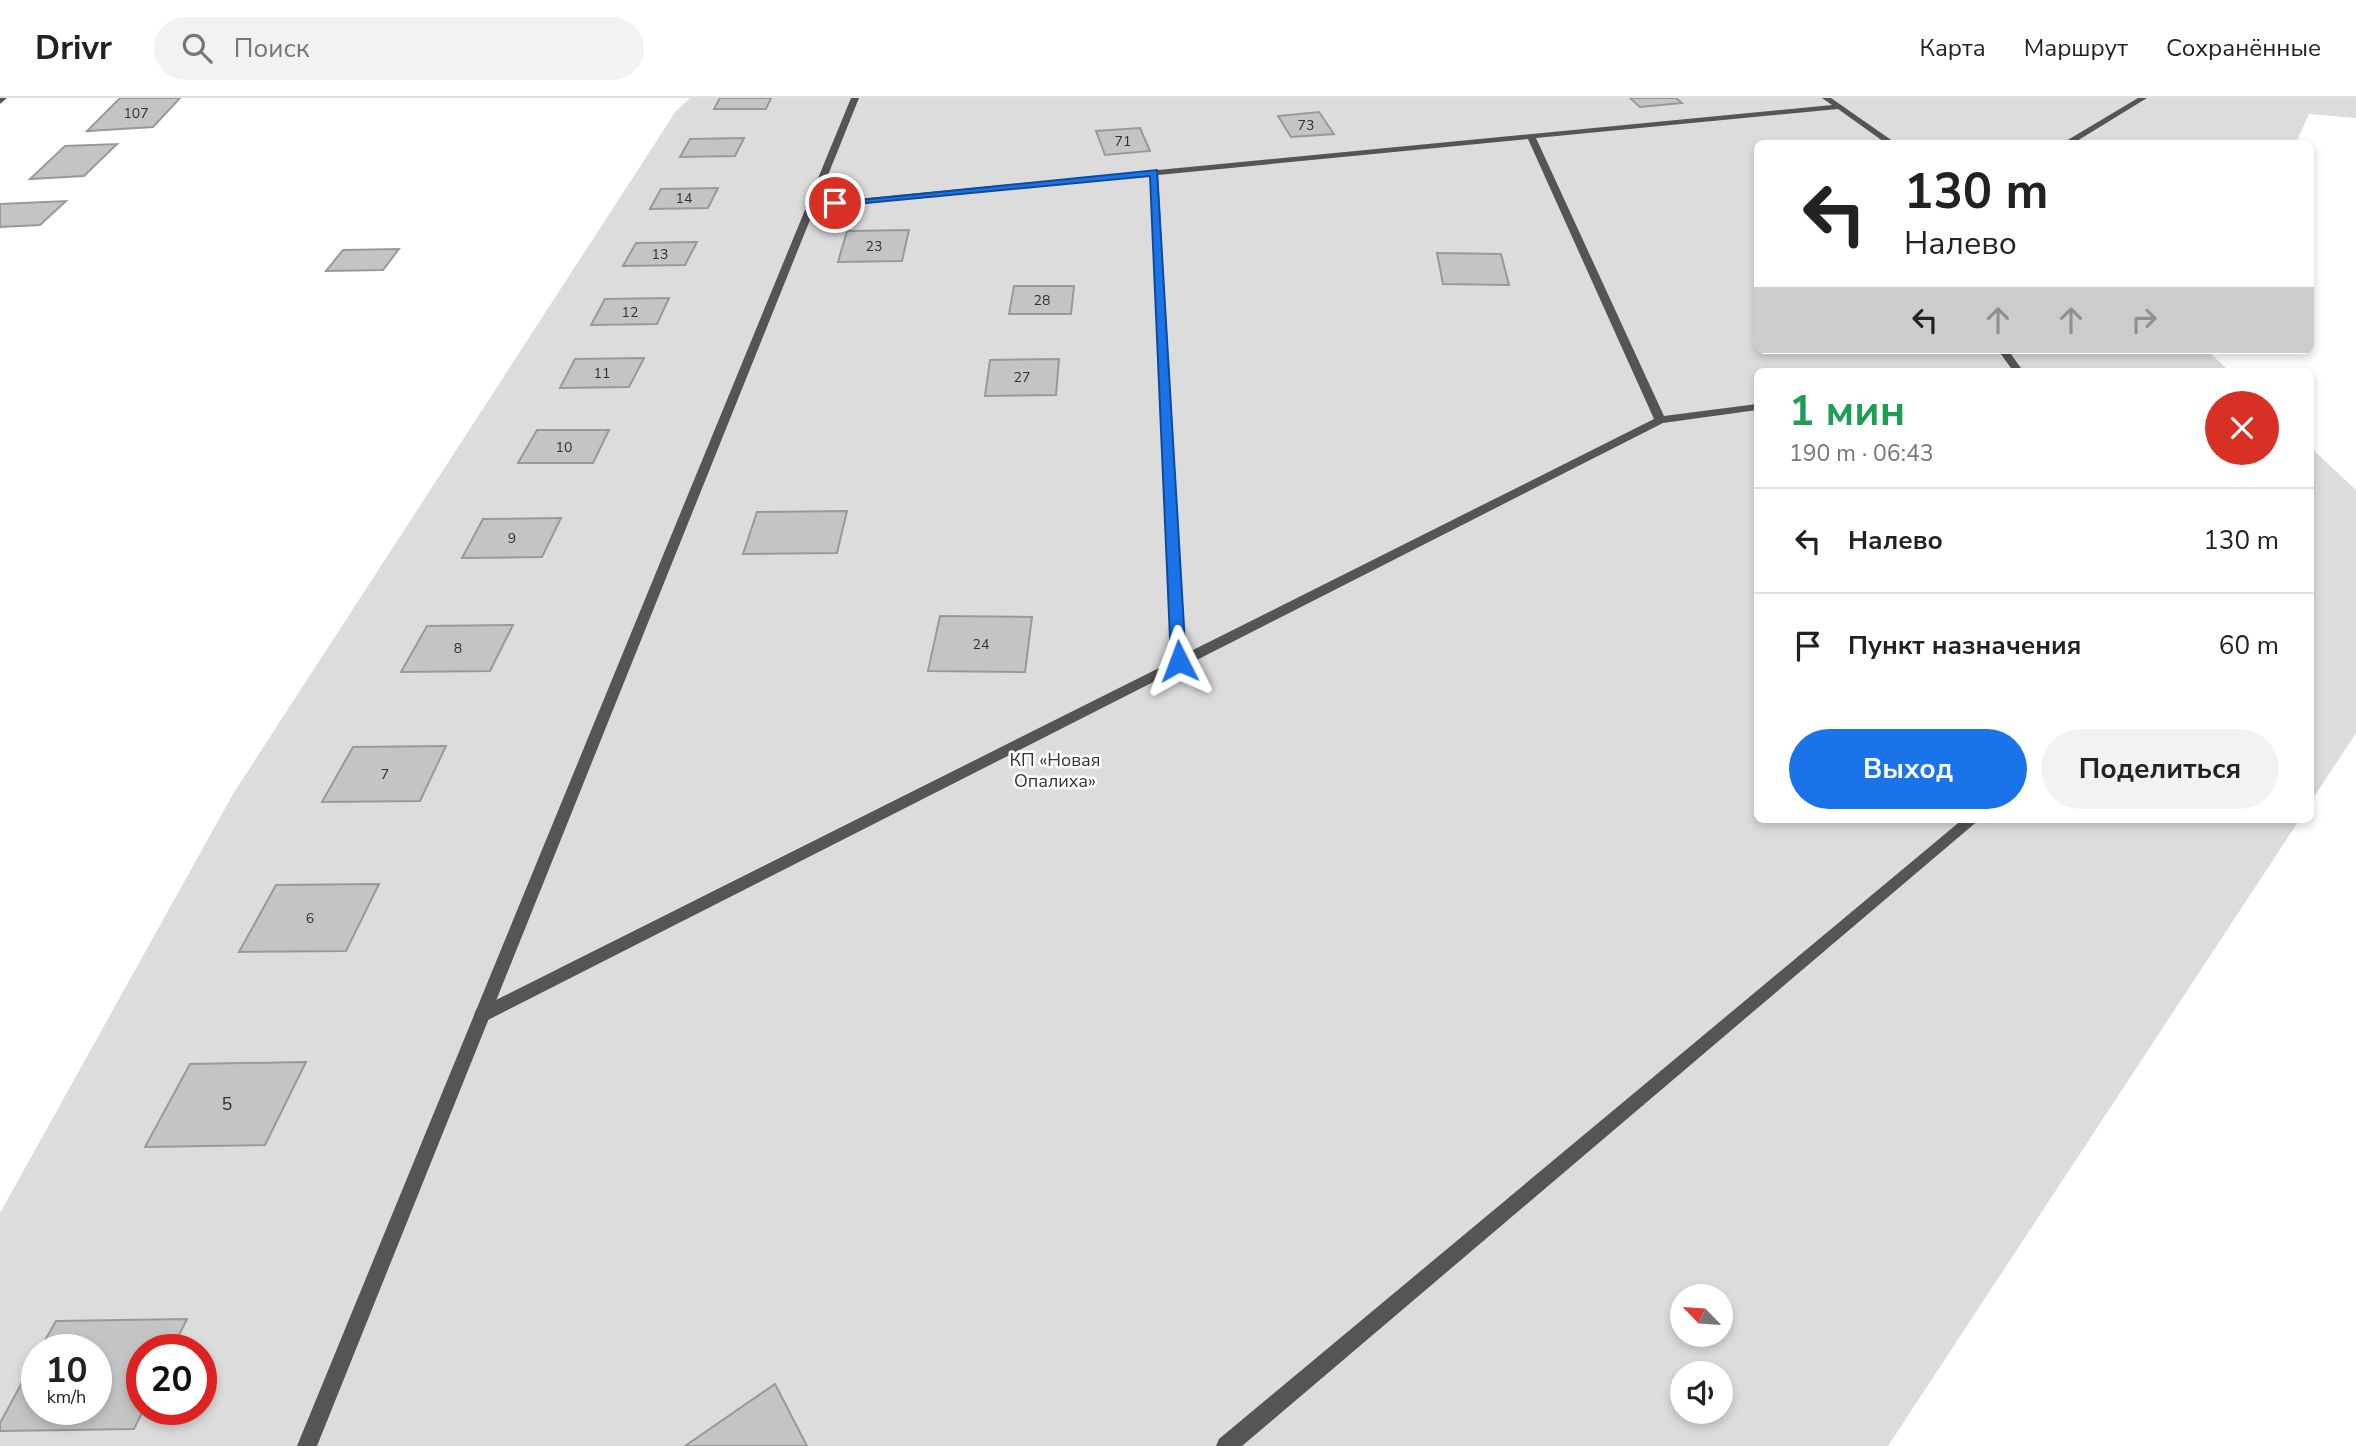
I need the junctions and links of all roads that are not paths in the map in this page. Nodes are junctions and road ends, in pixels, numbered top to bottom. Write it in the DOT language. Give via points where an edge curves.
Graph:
graph roads {
  1 [pos="855,98"];
  2 [pos="1826,98"];
  3 [pos="2143,98"];
  4 [pos="1839,107"];
  5 [pos="1531,136"];
  6 [pos="1888,140"];
  7 [pos="2072,140"];
  8 [pos="1154,172"];
  9 [pos="808,206"];
  10 [pos="1754,407"];
  11 [pos="1660,420"];
  12 [pos="1179,661"];
  13 [pos="1968,823"];
  14 [pos="482,1015"];
  15 [pos="307,1446"];
  16 [pos="1226,1446"];
  1 -- 9 [label="street"];
  2 -- 4 [label="street"];
  3 -- 7 [label="street"];
  4 -- 5 [label="street"];
  4 -- 6 [label="street"];
  5 -- 8 [label="street"];
  5 -- 11 [label="street"];
  8 -- 9 [label="street"];
  8 -- 12 [label="street"];
  9 -- 14 [label="street"];
  10 -- 11 [label="street"];
  11 -- 12 [label="street"];
  12 -- 14 [label="street"];
  13 -- 16 [label="street"];
  14 -- 15 [label="street"];
}
